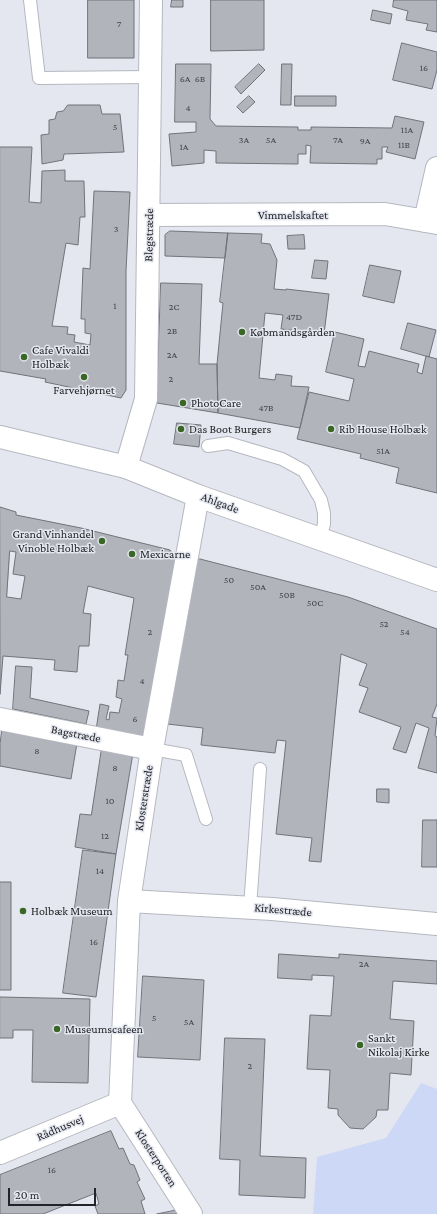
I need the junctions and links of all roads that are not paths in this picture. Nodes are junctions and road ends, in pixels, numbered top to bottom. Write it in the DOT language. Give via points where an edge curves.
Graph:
graph roads {
  1 [pos="30,0"];
  2 [pos="151,0"];
  3 [pos="150,77"];
  4 [pos="437,168"];
  5 [pos="149,215"];
  6 [pos="431,222"];
  7 [pos="0,437"];
  8 [pos="208,446"];
  9 [pos="126,467"];
  10 [pos="198,496"];
  11 [pos="320,539"];
  12 [pos="437,580"];
  13 [pos="0,719"];
  14 [pos="152,749"];
  15 [pos="260,769"];
  16 [pos="206,819"];
  17 [pos="129,901"];
  18 [pos="250,907"];
  19 [pos="437,924"];
  20 [pos="120,1103"];
  21 [pos="0,1153"];
  22 [pos="192,1214"];
  1 -- 3 [label="lane" via="39,78"];
  2 -- 3 [label="street, Blegstræde"];
  3 -- 5 [label="street, Blegstræde"];
  4 -- 6 [label="street"];
  5 -- 6 [label="street, Vimmelskaftet" via="385,214"];
  5 -- 9 [label="street, Blegstræde" via="146,399"];
  7 -- 9 [label="street, Ahlgade"];
  8 -- 11 [label="lane" via="228,443 282,459 304,471 321,500 324,513"];
  9 -- 10 [label="street, Ahlgade"];
  10 -- 11 [label="street, Ahlgade"];
  10 -- 14 [label="street, Klosterstræde"];
  11 -- 12 [label="street, Ahlgade"];
  13 -- 14 [label="street, Bagstræde"];
  14 -- 16 [label="lane" via="186,755"];
  14 -- 17 [label="street, Klosterstræde"];
  15 -- 18 [label="lane"];
  17 -- 18 [label="street, Kirkestræde"];
  17 -- 20 [label="street, Klosterstræde"];
  18 -- 19 [label="street, Kirkestræde"];
  20 -- 21 [label="street, Rådhusvej"];
  20 -- 22 [label="street, Klosterporten"];
}
